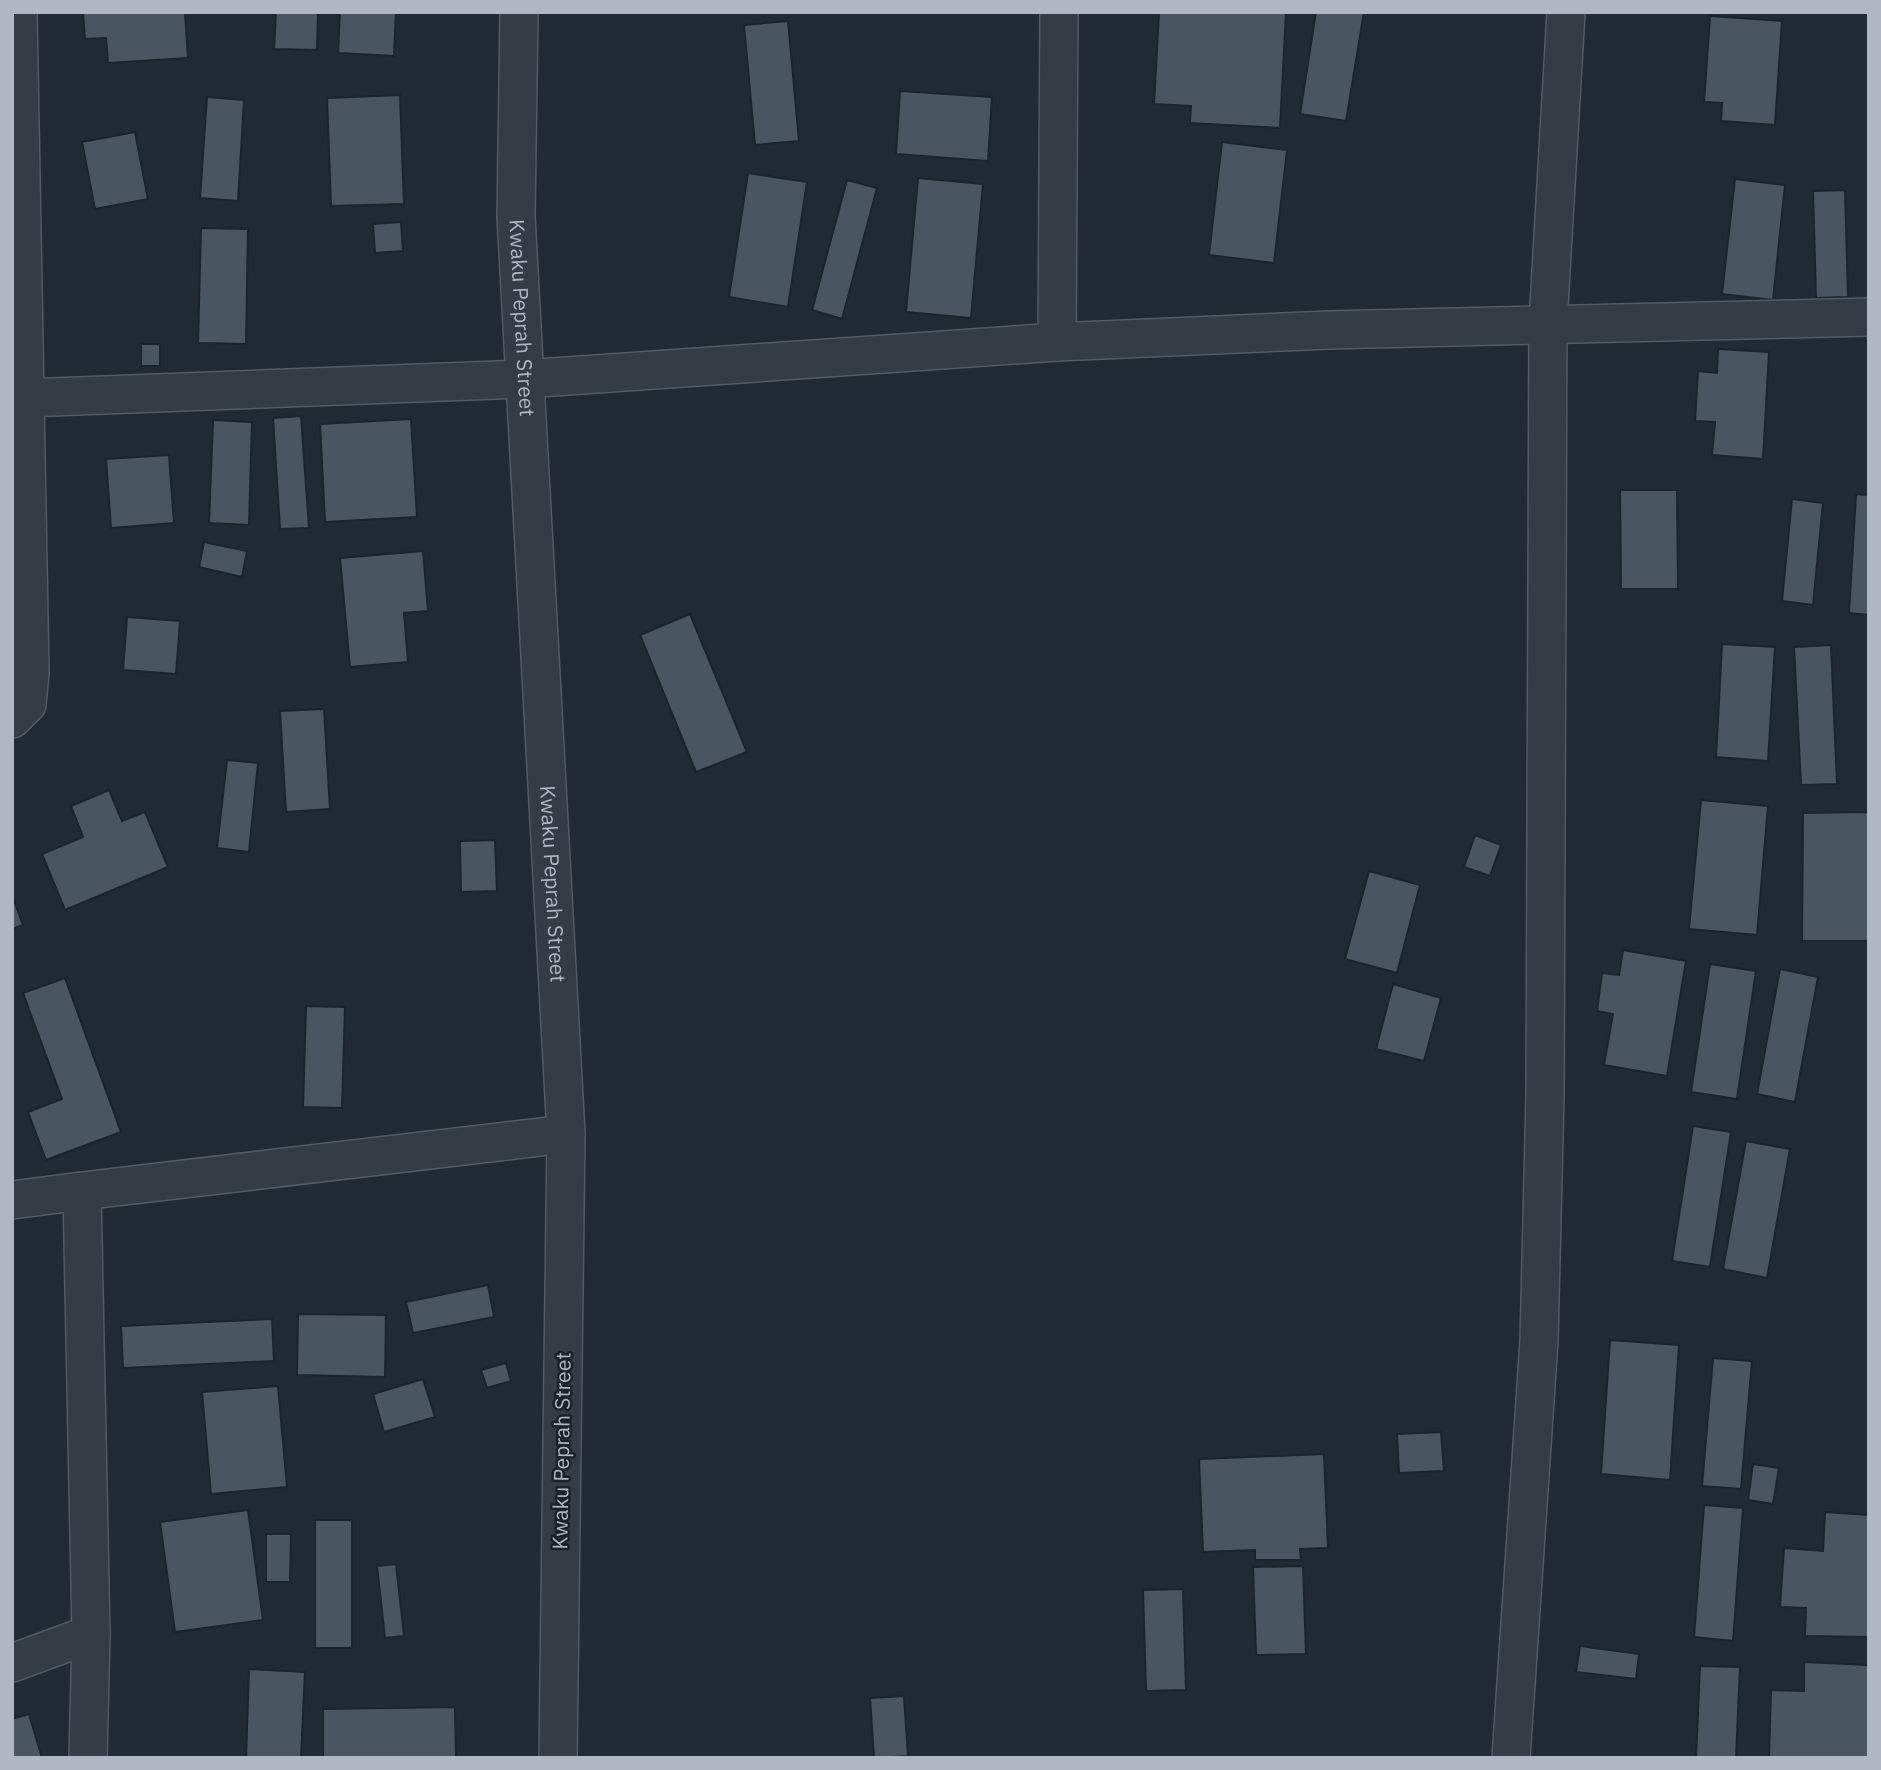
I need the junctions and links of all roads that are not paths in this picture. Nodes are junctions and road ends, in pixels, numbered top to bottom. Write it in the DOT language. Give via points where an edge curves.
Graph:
graph roads {
  1 [pos="18,12"];
  2 [pos="519,12"];
  3 [pos="1059,12"];
  4 [pos="1566,12"];
  5 [pos="1869,317"];
  6 [pos="1548,323"];
  7 [pos="1057,342"];
  8 [pos="524,380"];
  9 [pos="25,398"];
  10 [pos="12,719"];
  11 [pos="566,1134"];
  12 [pos="82,1191"];
  13 [pos="12,1200"];
  14 [pos="91,1634"];
  15 [pos="12,1662"];
  16 [pos="88,1758"];
  17 [pos="558,1758"];
  18 [pos="1511,1758"];
  1 -- 9 [label="street"];
  2 -- 8 [label="street, Kwaku Peprah Street" via="516,216"];
  3 -- 7 [label="street"];
  4 -- 6 [label="street"];
  5 -- 6 [label="street"];
  6 -- 7 [label="street"];
  6 -- 18 [label="street" via="1545,1095 1539,1341"];
  7 -- 8 [label="street"];
  8 -- 9 [label="street"];
  8 -- 11 [label="street, Kwaku Peprah Street"];
  9 -- 10 [label="street" via="30,673 27,704"];
  11 -- 12 [label="street"];
  11 -- 17 [label="street, Kwaku Peprah Street"];
  12 -- 13 [label="street"];
  12 -- 14 [label="street"];
  14 -- 15 [label="street"];
  14 -- 16 [label="street"];
}
